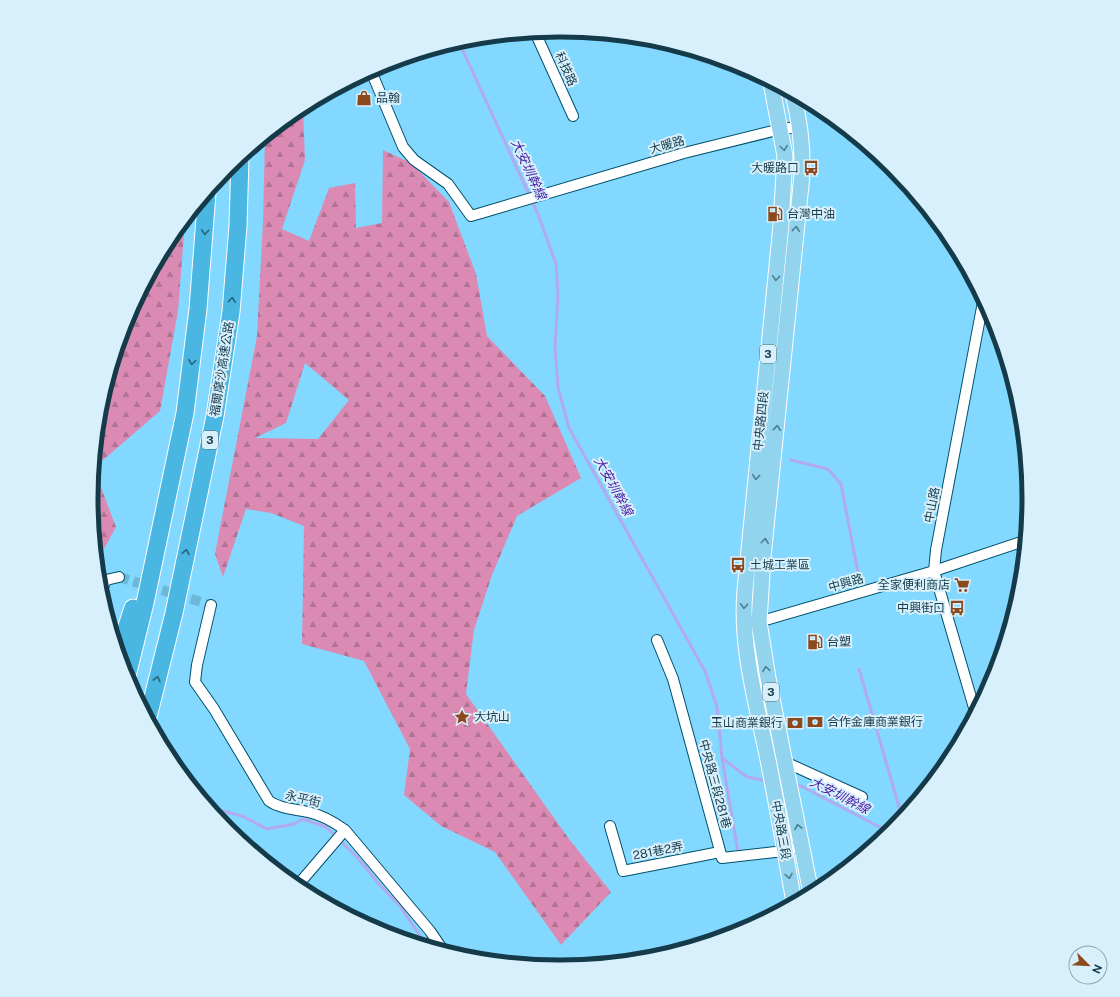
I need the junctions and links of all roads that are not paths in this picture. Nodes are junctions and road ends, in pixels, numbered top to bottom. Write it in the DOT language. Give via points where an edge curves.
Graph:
graph roads {
  1 [pos="538,38"];
  2 [pos="373,77"];
  3 [pos="772,89"];
  4 [pos="795,101"];
  5 [pos="573,116"];
  6 [pos="800,127"];
  7 [pos="781,129"];
  8 [pos="240,167"];
  9 [pos="206,202"];
  10 [pos="981,311"];
  11 [pos="185,413"];
  12 [pos="1020,542"];
  13 [pos="934,571"];
  14 [pos="119,578"];
  15 [pos="106,581"];
  16 [pos="211,605"];
  17 [pos="759,622"];
  18 [pos="743,627"];
  19 [pos="657,640"];
  20 [pos="122,642"];
  21 [pos="130,664"];
  22 [pos="973,704"];
  23 [pos="150,710"];
  24 [pos="768,758"];
  25 [pos="785,762"];
  26 [pos="862,797"];
  27 [pos="610,826"];
  28 [pos="345,830"];
  29 [pos="802,846"];
  30 [pos="784,851"];
  31 [pos="720,852"];
  32 [pos="302,880"];
  33 [pos="810,886"];
  34 [pos="793,897"];
  35 [pos="438,943"];
  1 -- 5 [label="street, 科技路"];
  2 -- 7 [label="street, 大暖路" via="403,146 414,160 448,184 471,216 684,153"];
  3 -- 7 [label="main road, 中央路四段 / 3"];
  4 -- 6 [label="main road, 中央路四段 / 3"];
  6 -- 7 [label="street, 大暖路"];
  17 -- 6 [label="main road, 中央路四段 / 3, one-way" via="763,557 802,176"];
  7 -- 18 [label="main road, 中央路四段 / 3, one-way" via="785,156 781,225"];
  23 -- 8 [label="highway, 福爾摩沙高速公路 / 3, one-way" via="174,613 215,416 231,312"];
  9 -- 11 [label="highway, one-way" via="198,309"];
  10 -- 13 [label="street, 中山路"];
  11 -- 20 [label="highway" via="136,600"];
  11 -- 21 [label="highway"];
  12 -- 13 [label="street, 中興路"];
  13 -- 17 [label="street, 中興路"];
  13 -- 22 [label="street, 中山路"];
  14 -- 15 [label="street"];
  16 -- 28 [label="street, 永平街" via="195,682 269,801 276,806 310,812 331,820"];
  17 -- 18 [label="street, 中興路"];
  25 -- 17 [label="main road, 中央路四段 / 3, one-way"];
  18 -- 24 [label="main road, 中央路四段 / 3"];
  19 -- 31 [label="street, 中央路三段281巷" via="673,679"];
  24 -- 30 [label="main road, 中央路三段 / 3"];
  25 -- 26 [label="street"];
  29 -- 25 [label="main road, 中央路三段 / 3, one-way"];
  27 -- 31 [label="street, 281巷2弄" via="623,871"];
  28 -- 32 [label="street"];
  28 -- 35 [label="street, 永平街"];
  29 -- 30 [label="street"];
  29 -- 33 [label="main road, 中央路三段 / 3"];
  30 -- 31 [label="street" via="722,858"];
  30 -- 34 [label="main road, 中央路三段 / 3, one-way"];
}
